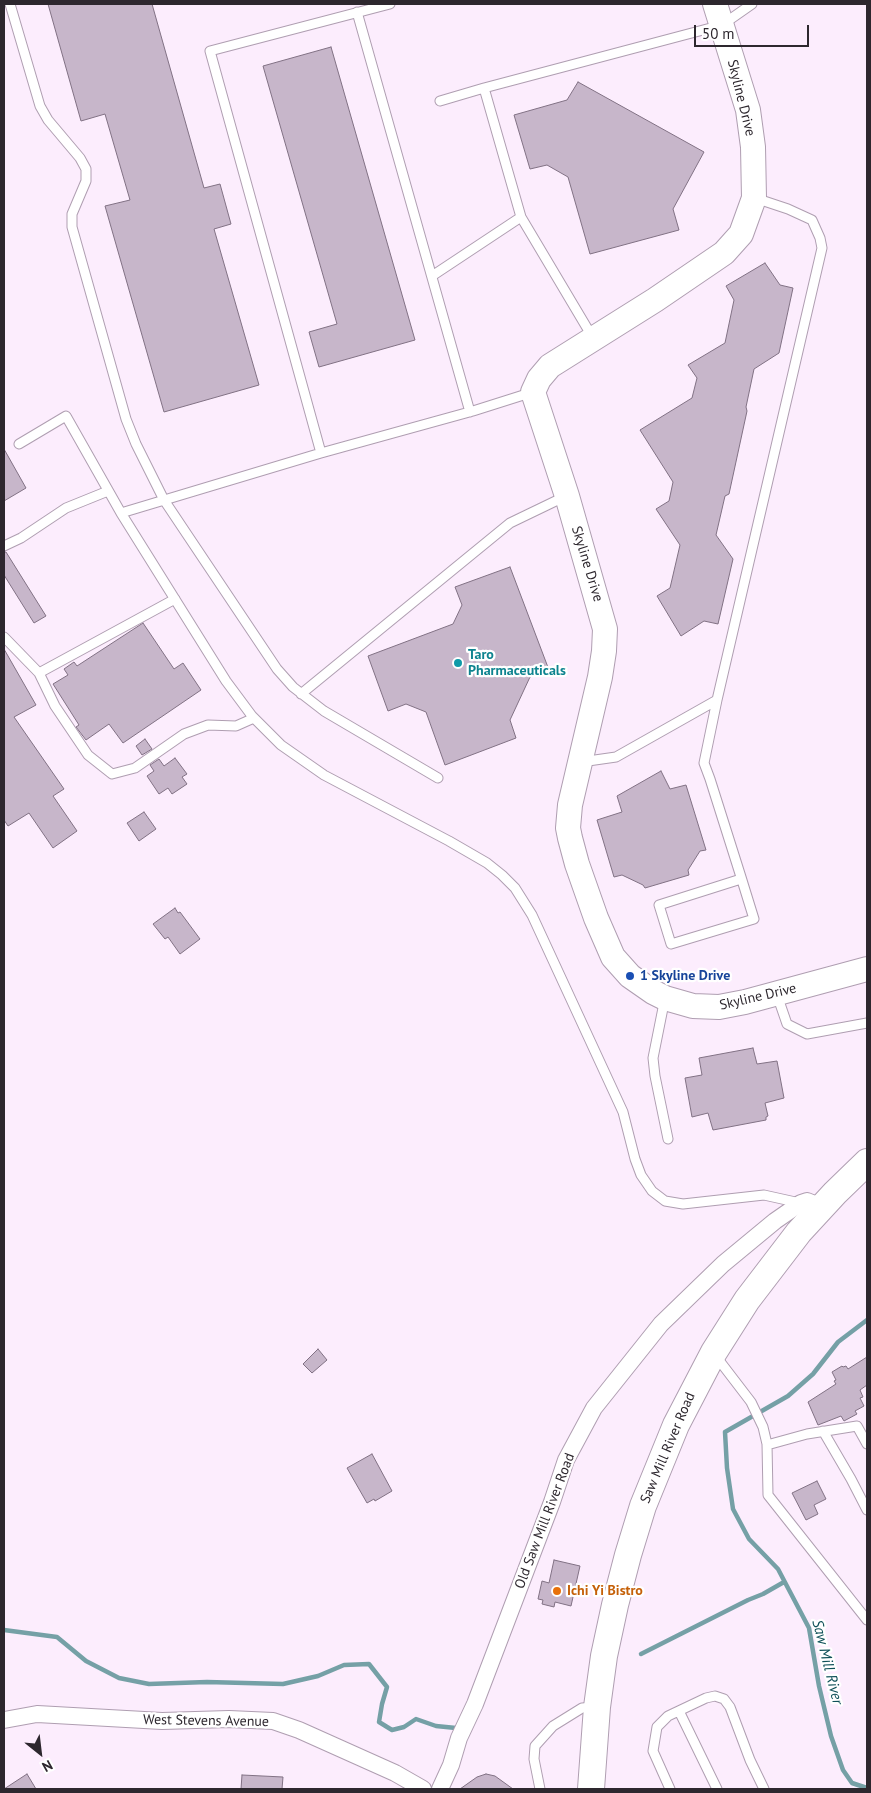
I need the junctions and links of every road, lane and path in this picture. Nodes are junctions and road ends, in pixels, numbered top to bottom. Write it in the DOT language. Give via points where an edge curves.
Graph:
graph roads {
  1 [pos="10,4"];
  2 [pos="390,4"];
  3 [pos="752,4"];
  4 [pos="358,12"];
  5 [pos="718,14"];
  6 [pos="484,88"];
  7 [pos="440,101"];
  8 [pos="754,198"];
  9 [pos="522,217"];
  10 [pos="432,276"];
  11 [pos="593,338"];
  12 [pos="533,392"];
  13 [pos="470,412"];
  14 [pos="19,444"];
  15 [pos="321,453"];
  16 [pos="108,491"];
  17 [pos="566,496"];
  18 [pos="164,500"];
  19 [pos="121,513"];
  20 [pos="4,546"];
  21 [pos="175,599"];
  22 [pos="4,637"];
  23 [pos="39,672"];
  24 [pos="302,694"];
  25 [pos="717,700"];
  26 [pos="254,718"];
  27 [pos="579,762"];
  28 [pos="438,778"];
  29 [pos="741,879"];
  30 [pos="867,969"];
  31 [pos="777,994"];
  32 [pos="666,998"];
  33 [pos="867,1023"];
  34 [pos="668,1139"];
  35 [pos="867,1162"];
  36 [pos="811,1205"];
  37 [pos="714,1352"];
  38 [pos="823,1431"];
  39 [pos="867,1444"];
  40 [pos="767,1445"];
  41 [pos="867,1510"];
  42 [pos="867,1620"];
  43 [pos="597,1707"];
  44 [pos="679,1711"];
  45 [pos="4,1720"];
  46 [pos="423,1789"];
  47 [pos="440,1789"];
  48 [pos="540,1789"];
  49 [pos="591,1789"];
  50 [pos="670,1789"];
  51 [pos="717,1789"];
  52 [pos="764,1789"];
  1 -- 18 [label="lane" via="40,106 86,169 86,181 72,214 72,227 126,419"];
  2 -- 4 [label="lane"];
  3 -- 5 [label="lane"];
  4 -- 10 [label="lane"];
  4 -- 15 [label="lane" via="210,51"];
  5 -- 6 [label="lane"];
  5 -- 8 [label="street, Skyline Drive" via="748,110"];
  6 -- 7 [label="lane"];
  6 -- 9 [label="lane"];
  8 -- 11 [label="street, Skyline Drive" via="741,234 724,253"];
  8 -- 25 [label="lane" via="788,208 812,220 822,248"];
  9 -- 10 [label="lane"];
  9 -- 11 [label="lane"];
  10 -- 13 [label="lane"];
  11 -- 12 [label="street, Skyline Drive" via="550,366"];
  12 -- 13 [label="lane"];
  12 -- 17 [label="street, Skyline Drive"];
  13 -- 15 [label="lane"];
  14 -- 16 [label="lane" via="66,416"];
  15 -- 18 [label="lane"];
  16 -- 19 [label="lane"];
  16 -- 20 [label="lane" via="66,508"];
  17 -- 24 [label="lane" via="510,523"];
  17 -- 27 [label="street, Skyline Drive" via="605,629 600,677"];
  18 -- 19 [label="lane"];
  18 -- 24 [label="lane" via="277,669"];
  19 -- 21 [label="lane"];
  21 -- 23 [label="lane"];
  21 -- 26 [label="lane" via="226,682"];
  22 -- 23 [label="lane"];
  23 -- 26 [label="lane" via="55,706 88,755 112,774 135,768 184,734 208,725 236,726"];
  24 -- 28 [label="lane" via="324,711"];
  25 -- 27 [label="lane" via="616,757"];
  25 -- 29 [label="lane" via="704,762"];
  26 -- 36 [label="lane" via="280,745 324,775 487,863 515,888 532,915 623,1112 635,1159 652,1191 665,1201 683,1204 764,1195"];
  27 -- 32 [label="street, Skyline Drive" via="568,828 572,850 596,918 620,966 641,984"];
  29 -- 29 [label="lane" via="754,919 671,944 659,905"];
  30 -- 31 [label="street, Skyline Drive"];
  31 -- 32 [label="street, Skyline Drive" via="713,1007 693,1006"];
  31 -- 33 [label="lane" via="787,1024 807,1034"];
  32 -- 34 [label="lane" via="653,1058"];
  35 -- 36 [label="main road, Saw Mill River Road"];
  36 -- 37 [label="main road, Saw Mill River Road" via="799,1232 761,1280"];
  36 -- 47 [label="street, Old Saw Mill River Road" via="760,1233 690,1294 661,1324 594,1408 566,1460"];
  37 -- 40 [label="lane" via="751,1402 763,1427"];
  37 -- 43 [label="main road, Saw Mill River Road" via="676,1424 638,1521 609,1629"];
  38 -- 39 [label="lane" via="857,1426"];
  38 -- 40 [label="lane"];
  38 -- 41 [label="lane"];
  40 -- 42 [label="lane" via="768,1495"];
  43 -- 48 [label="lane" via="582,1708 553,1726 535,1746"];
  43 -- 49 [label="main road, Saw Mill River Road"];
  44 -- 50 [label="lane" via="660,1722 653,1746 654,1756"];
  44 -- 51 [label="lane"];
  44 -- 52 [label="lane" via="710,1696 724,1700 730,1707"];
  45 -- 46 [label="street, West Stevens Avenue" via="37,1714 162,1721 273,1721 395,1773"];
}
